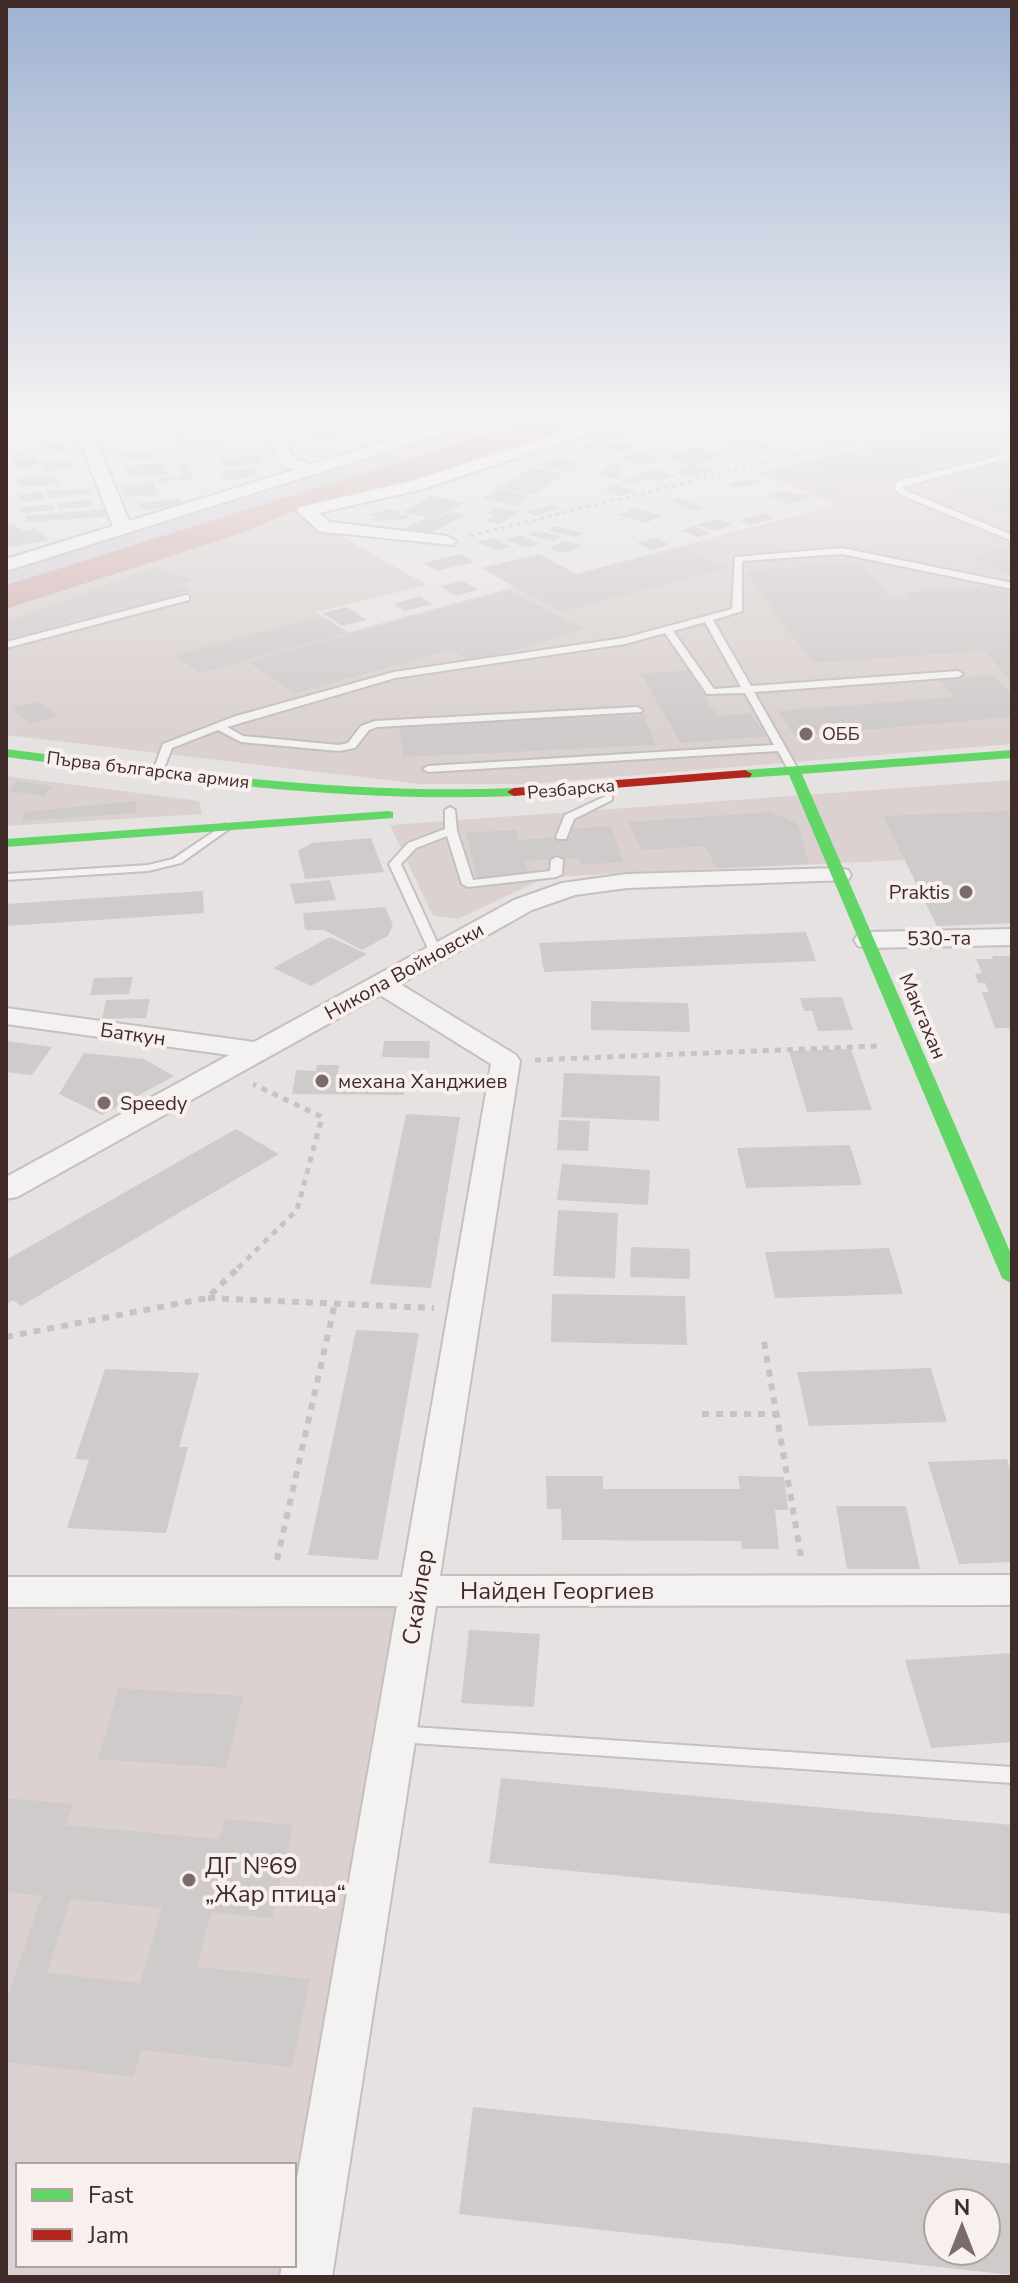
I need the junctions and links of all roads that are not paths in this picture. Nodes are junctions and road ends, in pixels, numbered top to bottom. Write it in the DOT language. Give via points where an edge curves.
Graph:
graph roads {
  1 [pos="120,523"];
  2 [pos="143,523"];
  3 [pos="320,523"];
  4 [pos="975,523"];
  5 [pos="123,529"];
  6 [pos="1012,538"];
  7 [pos="447,541"];
  8 [pos="6,565"];
  9 [pos="1012,586"];
  10 [pos="186,598"];
  11 [pos="708,619"];
  12 [pos="667,630"];
  13 [pos="6,645"];
  14 [pos="958,674"];
  15 [pos="748,689"];
  16 [pos="637,710"];
  17 [pos="218,726"];
  18 [pos="781,748"];
  19 [pos="6,753"];
  20 [pos="1012,754"];
  21 [pos="428,769"];
  22 [pos="1012,769"];
  23 [pos="158,771"];
  24 [pos="797,778"];
  25 [pos="290,788"];
  26 [pos="608,798"];
  27 [pos="450,810"];
  28 [pos="225,827"];
  29 [pos="451,831"];
  30 [pos="562,837"];
  31 [pos="6,843"];
  32 [pos="557,860"];
  33 [pos="839,875"];
  34 [pos="6,877"];
  35 [pos="1012,937"];
  36 [pos="867,940"];
  37 [pos="436,953"];
  38 [pos="382,984"];
  39 [pos="6,1016"];
  40 [pos="259,1051"];
  41 [pos="6,1190"];
  42 [pos="1012,1278"];
  43 [pos="1012,1590"];
  44 [pos="419,1591"];
  45 [pos="6,1592"];
  46 [pos="396,1734"];
  47 [pos="1012,1775"];
  48 [pos="306,2277"];
  1 -- 5 [label="street"];
  2 -- 5 [label="street"];
  3 -- 7 [label="street"];
  4 -- 6 [label="lane"];
  5 -- 8 [label="street"];
  9 -- 11 [label="lane" via="842,551 738,559 737,611"];
  10 -- 13 [label="lane"];
  11 -- 12 [label="lane"];
  11 -- 15 [label="lane"];
  12 -- 15 [label="lane" via="711,692"];
  12 -- 17 [label="lane" via="625,641 394,675"];
  14 -- 15 [label="lane"];
  15 -- 18 [label="lane"];
  16 -- 17 [label="lane" via="375,724 351,746 339,748 241,739"];
  17 -- 23 [label="lane" via="167,746"];
  18 -- 21 [label="lane"];
  18 -- 24 [label="lane"];
  19 -- 23 [label="street, Първа българска армия"];
  20 -- 24 [label="street, Резбарска"];
  22 -- 24 [label="street, Резбарска"];
  23 -- 25 [label="street, Първа българска армия"];
  24 -- 25 [label="street, Резбарска" via="507,794"];
  24 -- 26 [label="street, Резбарска"];
  24 -- 33 [label="street, Макгахан"];
  25 -- 27 [label="street, Резбарска" via="362,804"];
  25 -- 28 [label="street" via="277,805"];
  26 -- 27 [label="street, Резбарска"];
  26 -- 30 [label="lane" via="569,817"];
  27 -- 28 [label="street, Резбарска"];
  27 -- 29 [label="lane"];
  28 -- 31 [label="street, Резбарска"];
  28 -- 34 [label="lane" via="177,861 148,868"];
  29 -- 32 [label="lane" via="468,884 556,874"];
  29 -- 37 [label="lane" via="404,849 395,864"];
  33 -- 36 [label="street, Макгахан"];
  33 -- 37 [label="street, Никола Войновски" via="627,881 571,888 523,905"];
  35 -- 36 [label="street, 530-та"];
  36 -- 42 [label="street, Макгахан"];
  37 -- 38 [label="street, Никола Войновски"];
  38 -- 40 [label="street, Никола Войновски"];
  38 -- 44 [label="street, Скайлер" via="506,1061"];
  39 -- 40 [label="street, Баткун"];
  40 -- 41 [label="street, Никола Войновски"];
  43 -- 44 [label="street, Найден Георгиев"];
  44 -- 45 [label="street, Найден Георгиев"];
  44 -- 46 [label="street, Скайлер"];
  46 -- 47 [label="lane"];
  46 -- 48 [label="street, Скайлер"];
}
